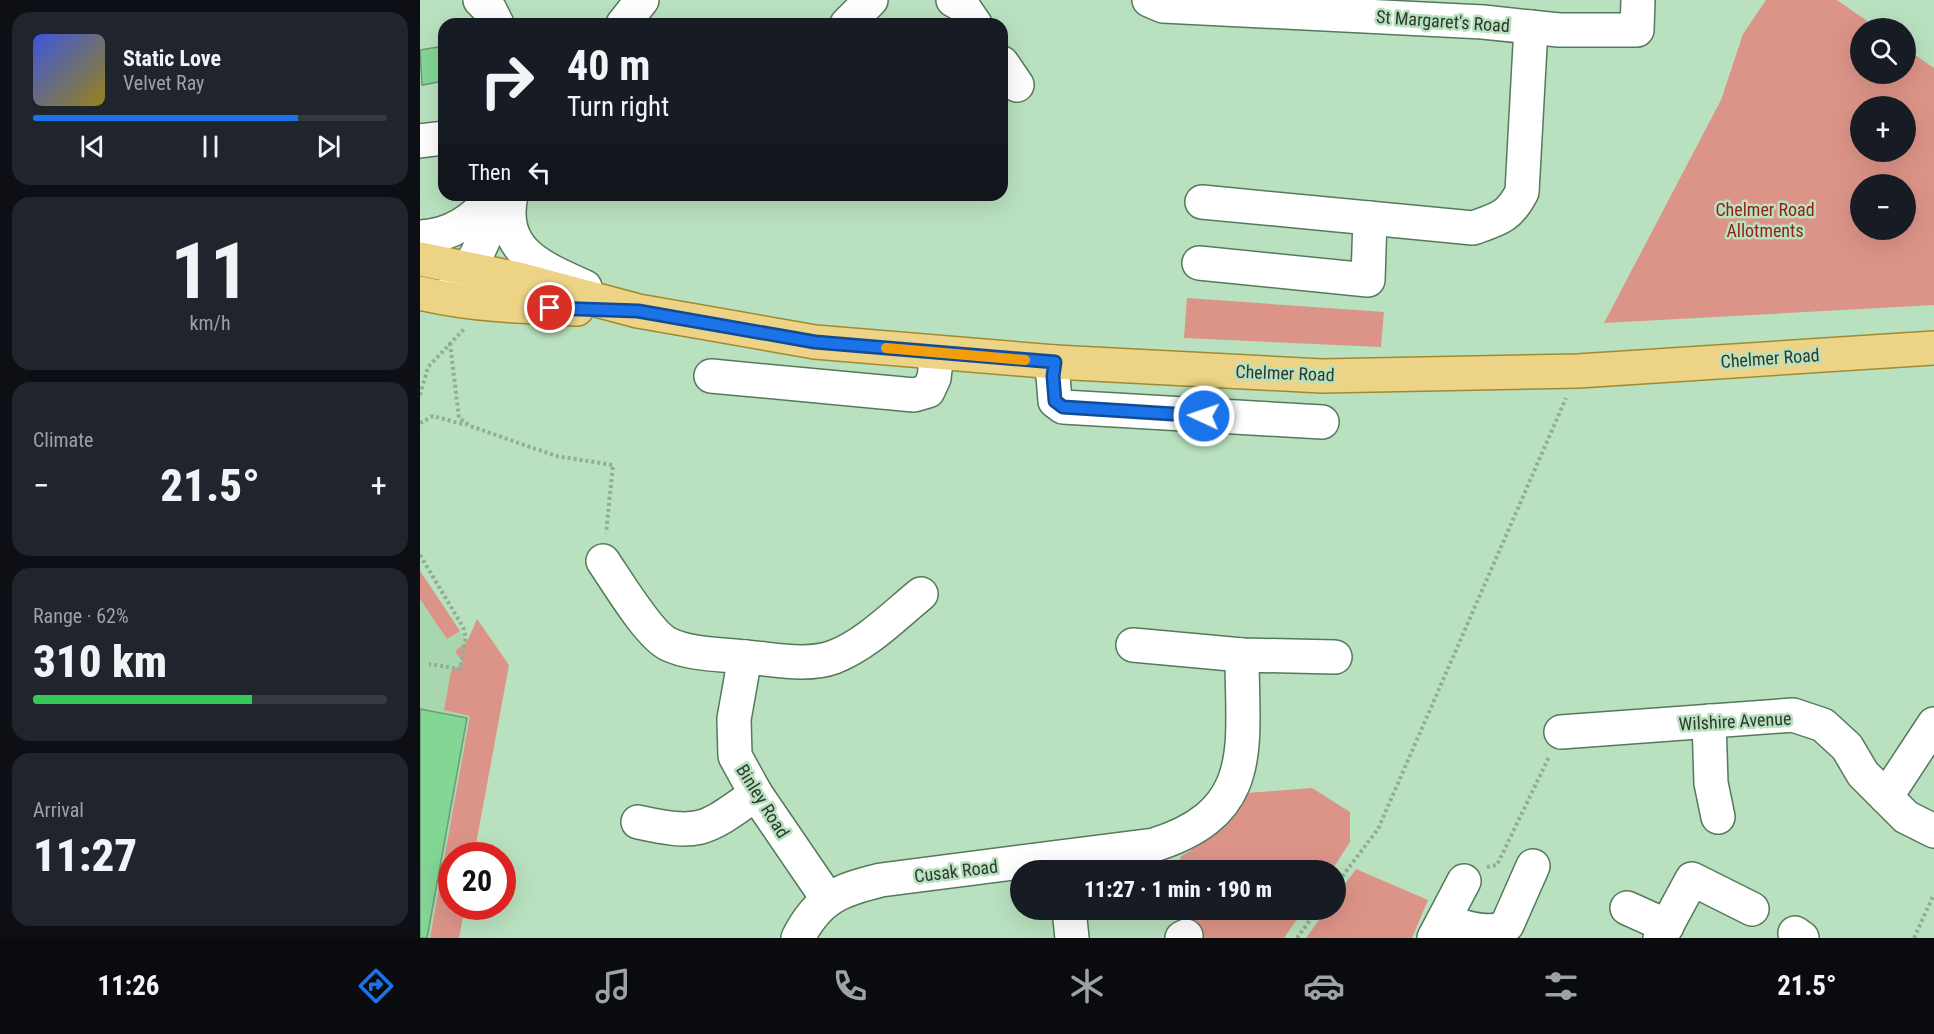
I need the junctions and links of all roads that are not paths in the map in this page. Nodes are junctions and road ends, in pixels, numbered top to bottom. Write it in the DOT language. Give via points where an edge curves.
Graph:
graph roads {
  1 [pos="480,0"];
  2 [pos="642,0"];
  3 [pos="871,0"];
  4 [pos="953,0"];
  5 [pos="1149,0"];
  6 [pos="1638,0"];
  7 [pos="1485,11"];
  8 [pos="494,18"];
  9 [pos="628,18"];
  10 [pos="853,18"];
  11 [pos="971,18"];
  12 [pos="1545,28"];
  13 [pos="438,139"];
  14 [pos="420,141"];
  15 [pos="493,201"];
  16 [pos="510,201"];
  17 [pos="1202,202"];
  18 [pos="1370,218"];
  19 [pos="420,237"];
  20 [pos="420,259"];
  21 [pos="1199,263"];
  22 [pos="478,264"];
  23 [pos="430,296"];
  24 [pos="515,305"];
  25 [pos="638,311"];
  26 [pos="1934,348"];
  27 [pos="937,353"];
  28 [pos="1055,362"];
  29 [pos="711,376"];
  30 [pos="1322,422"];
  31 [pos="603,561"];
  32 [pos="921,594"];
  33 [pos="1132,645"];
  34 [pos="1242,655"];
  35 [pos="745,657"];
  36 [pos="1335,657"];
  37 [pos="1709,722"];
  38 [pos="1934,724"];
  39 [pos="1561,732"];
  40 [pos="756,794"];
  41 [pos="1886,797"];
  42 [pos="1718,817"];
  43 [pos="638,822"];
  44 [pos="1934,831"];
  45 [pos="1083,860"];
  46 [pos="1533,866"];
  47 [pos="1010,869"];
  48 [pos="1464,881"];
  49 [pos="827,898"];
  50 [pos="1627,908"];
  51 [pos="1752,909"];
  52 [pos="1070,920"];
  53 [pos="1438,929"];
  54 [pos="1663,932"];
  55 [pos="798,938"];
  56 [pos="1072,938"];
  1 -- 8 [label="street"];
  2 -- 9 [label="street"];
  3 -- 10 [label="street"];
  4 -- 11 [label="street"];
  5 -- 7 [label="street, St Margaret's Road" via="1163,6"];
  6 -- 12 [label="street, St Margaret's Road" via="1636,30"];
  7 -- 12 [label="street, St Margaret's Road"];
  12 -- 18 [label="street" via="1522,192 1513,209 1473,228"];
  13 -- 14 [label="street"];
  15 -- 19 [label="street" via="460,227"];
  15 -- 22 [label="street"];
  16 -- 25 [label="street" via="507,214 512,232 520,247 539,266"];
  17 -- 18 [label="street"];
  18 -- 21 [label="street" via="1368,280"];
  20 -- 22 [label="main road, Chelmer Road"];
  22 -- 23 [label="street" via="460,284"];
  22 -- 24 [label="street" via="493,287"];
  22 -- 25 [label="main road, Chelmer Road"];
  23 -- 24 [label="main road, Chelmer Road"];
  24 -- 25 [label="main road, Chelmer Road"];
  25 -- 27 [label="main road, Chelmer Road" via="815,342"];
  26 -- 28 [label="main road, Chelmer Road" via="1578,371 1322,376"];
  27 -- 28 [label="main road, Chelmer Road"];
  27 -- 29 [label="street" via="928,391 914,395"];
  28 -- 30 [label="street" via="1055,401 1063,407"];
  31 -- 35 [label="street" via="665,643 683,650"];
  32 -- 35 [label="street" via="857,645 832,658 803,661"];
  33 -- 34 [label="street"];
  34 -- 36 [label="street"];
  34 -- 45 [label="street, Cusak Road" via="1239,773 1218,810 1201,825 1171,840"];
  35 -- 40 [label="street, Binley Road" via="734,719 735,756"];
  37 -- 39 [label="street, Wilshire Avenue"];
  37 -- 41 [label="street, Wilshire Avenue" via="1792,716 1823,725 1847,747 1863,774"];
  37 -- 42 [label="street" via="1711,783"];
  38 -- 41 [label="street"];
  40 -- 43 [label="street" via="703,828 676,831"];
  40 -- 49 [label="street, Binley Road"];
  41 -- 44 [label="street, Wilshire Avenue" via="1906,817"];
  46 -- 53 [label="street" via="1507,925 1501,930"];
  47 -- 49 [label="street, Cusak Road" via="881,880"];
  48 -- 53 [label="street"];
  49 -- 55 [label="street"];
  50 -- 54 [label="street"];
  51 -- 54 [label="street" via="1692,879"];
  52 -- 56 [label="street"];
}
